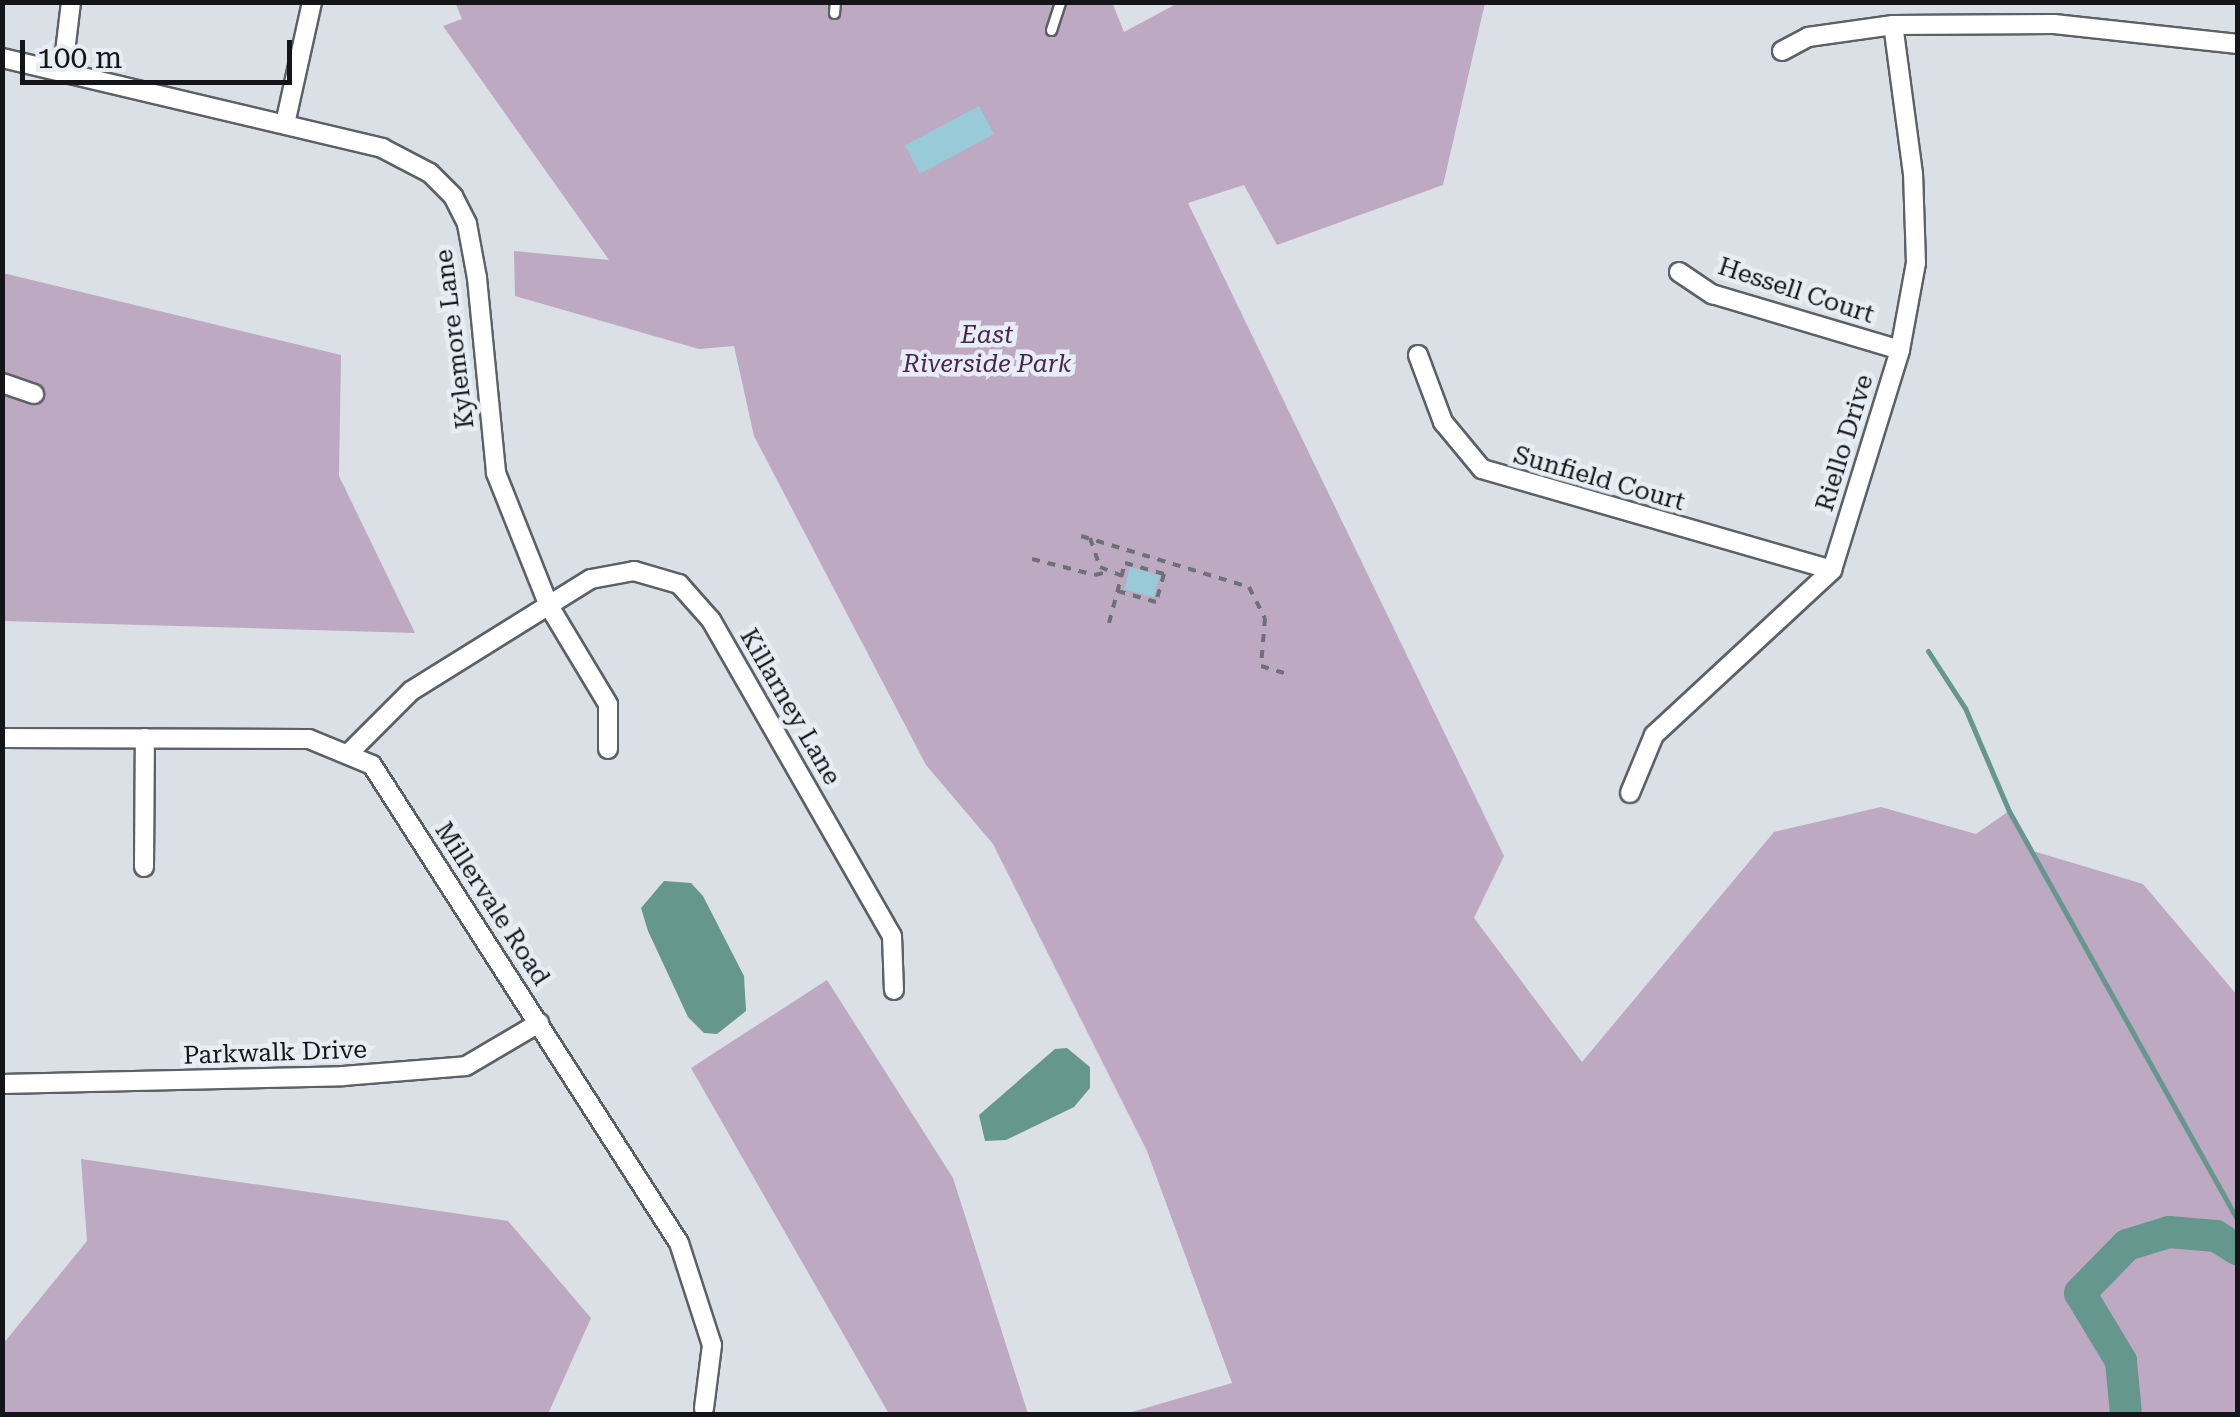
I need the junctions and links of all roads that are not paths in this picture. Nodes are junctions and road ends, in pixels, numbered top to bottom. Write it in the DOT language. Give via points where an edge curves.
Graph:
graph roads {
  1 [pos="72,2"];
  2 [pos="312,2"];
  3 [pos="1060,2"];
  4 [pos="1893,25"];
  5 [pos="1050,30"];
  6 [pos="2238,44"];
  7 [pos="1782,51"];
  8 [pos="2,58"];
  9 [pos="63,69"];
  10 [pos="285,124"];
  11 [pos="1679,272"];
  12 [pos="1900,350"];
  13 [pos="1418,355"];
  14 [pos="2,383"];
  15 [pos="34,394"];
  16 [pos="1832,570"];
  17 [pos="549,606"];
  18 [pos="2,738"];
  19 [pos="146,738"];
  20 [pos="608,748"];
  21 [pos="350,752"];
  22 [pos="1630,793"];
  23 [pos="144,867"];
  24 [pos="894,990"];
  25 [pos="539,1023"];
  26 [pos="2,1084"];
  27 [pos="704,1408"];
  1 -- 9 [label="street"];
  2 -- 10 [label="street"];
  3 -- 5 [label="lane"];
  4 -- 6 [label="street" via="2054,24"];
  4 -- 7 [label="street" via="1808,38"];
  4 -- 12 [label="street, Riello Drive" via="1913,174 1916,263"];
  8 -- 9 [label="street, Kylemore Lane"];
  9 -- 10 [label="street, Kylemore Lane"];
  10 -- 17 [label="street, Kylemore Lane" via="382,148 430,174 452,196 467,224 477,278 496,473"];
  11 -- 12 [label="street, Hessell Court" via="1712,294"];
  12 -- 16 [label="street, Riello Drive"];
  13 -- 16 [label="street, Sunfield Court" via="1443,422 1482,470"];
  14 -- 15 [label="street"];
  16 -- 22 [label="street, Riello Drive" via="1654,735"];
  17 -- 20 [label="street, Kylemore Lane" via="608,704"];
  17 -- 21 [label="street, Killarney Lane" via="411,691"];
  17 -- 24 [label="street, Killarney Lane" via="591,579 634,571 680,584 698,602 892,936"];
  18 -- 19 [label="street, Millervale Road"];
  19 -- 21 [label="street, Millervale Road" via="309,739"];
  19 -- 23 [label="street"];
  21 -- 25 [label="street, Millervale Road" via="372,765"];
  25 -- 26 [label="street, Parkwalk Drive" via="466,1066 342,1076"];
  25 -- 27 [label="street, Millervale Road" via="678,1243 712,1345"];
}
